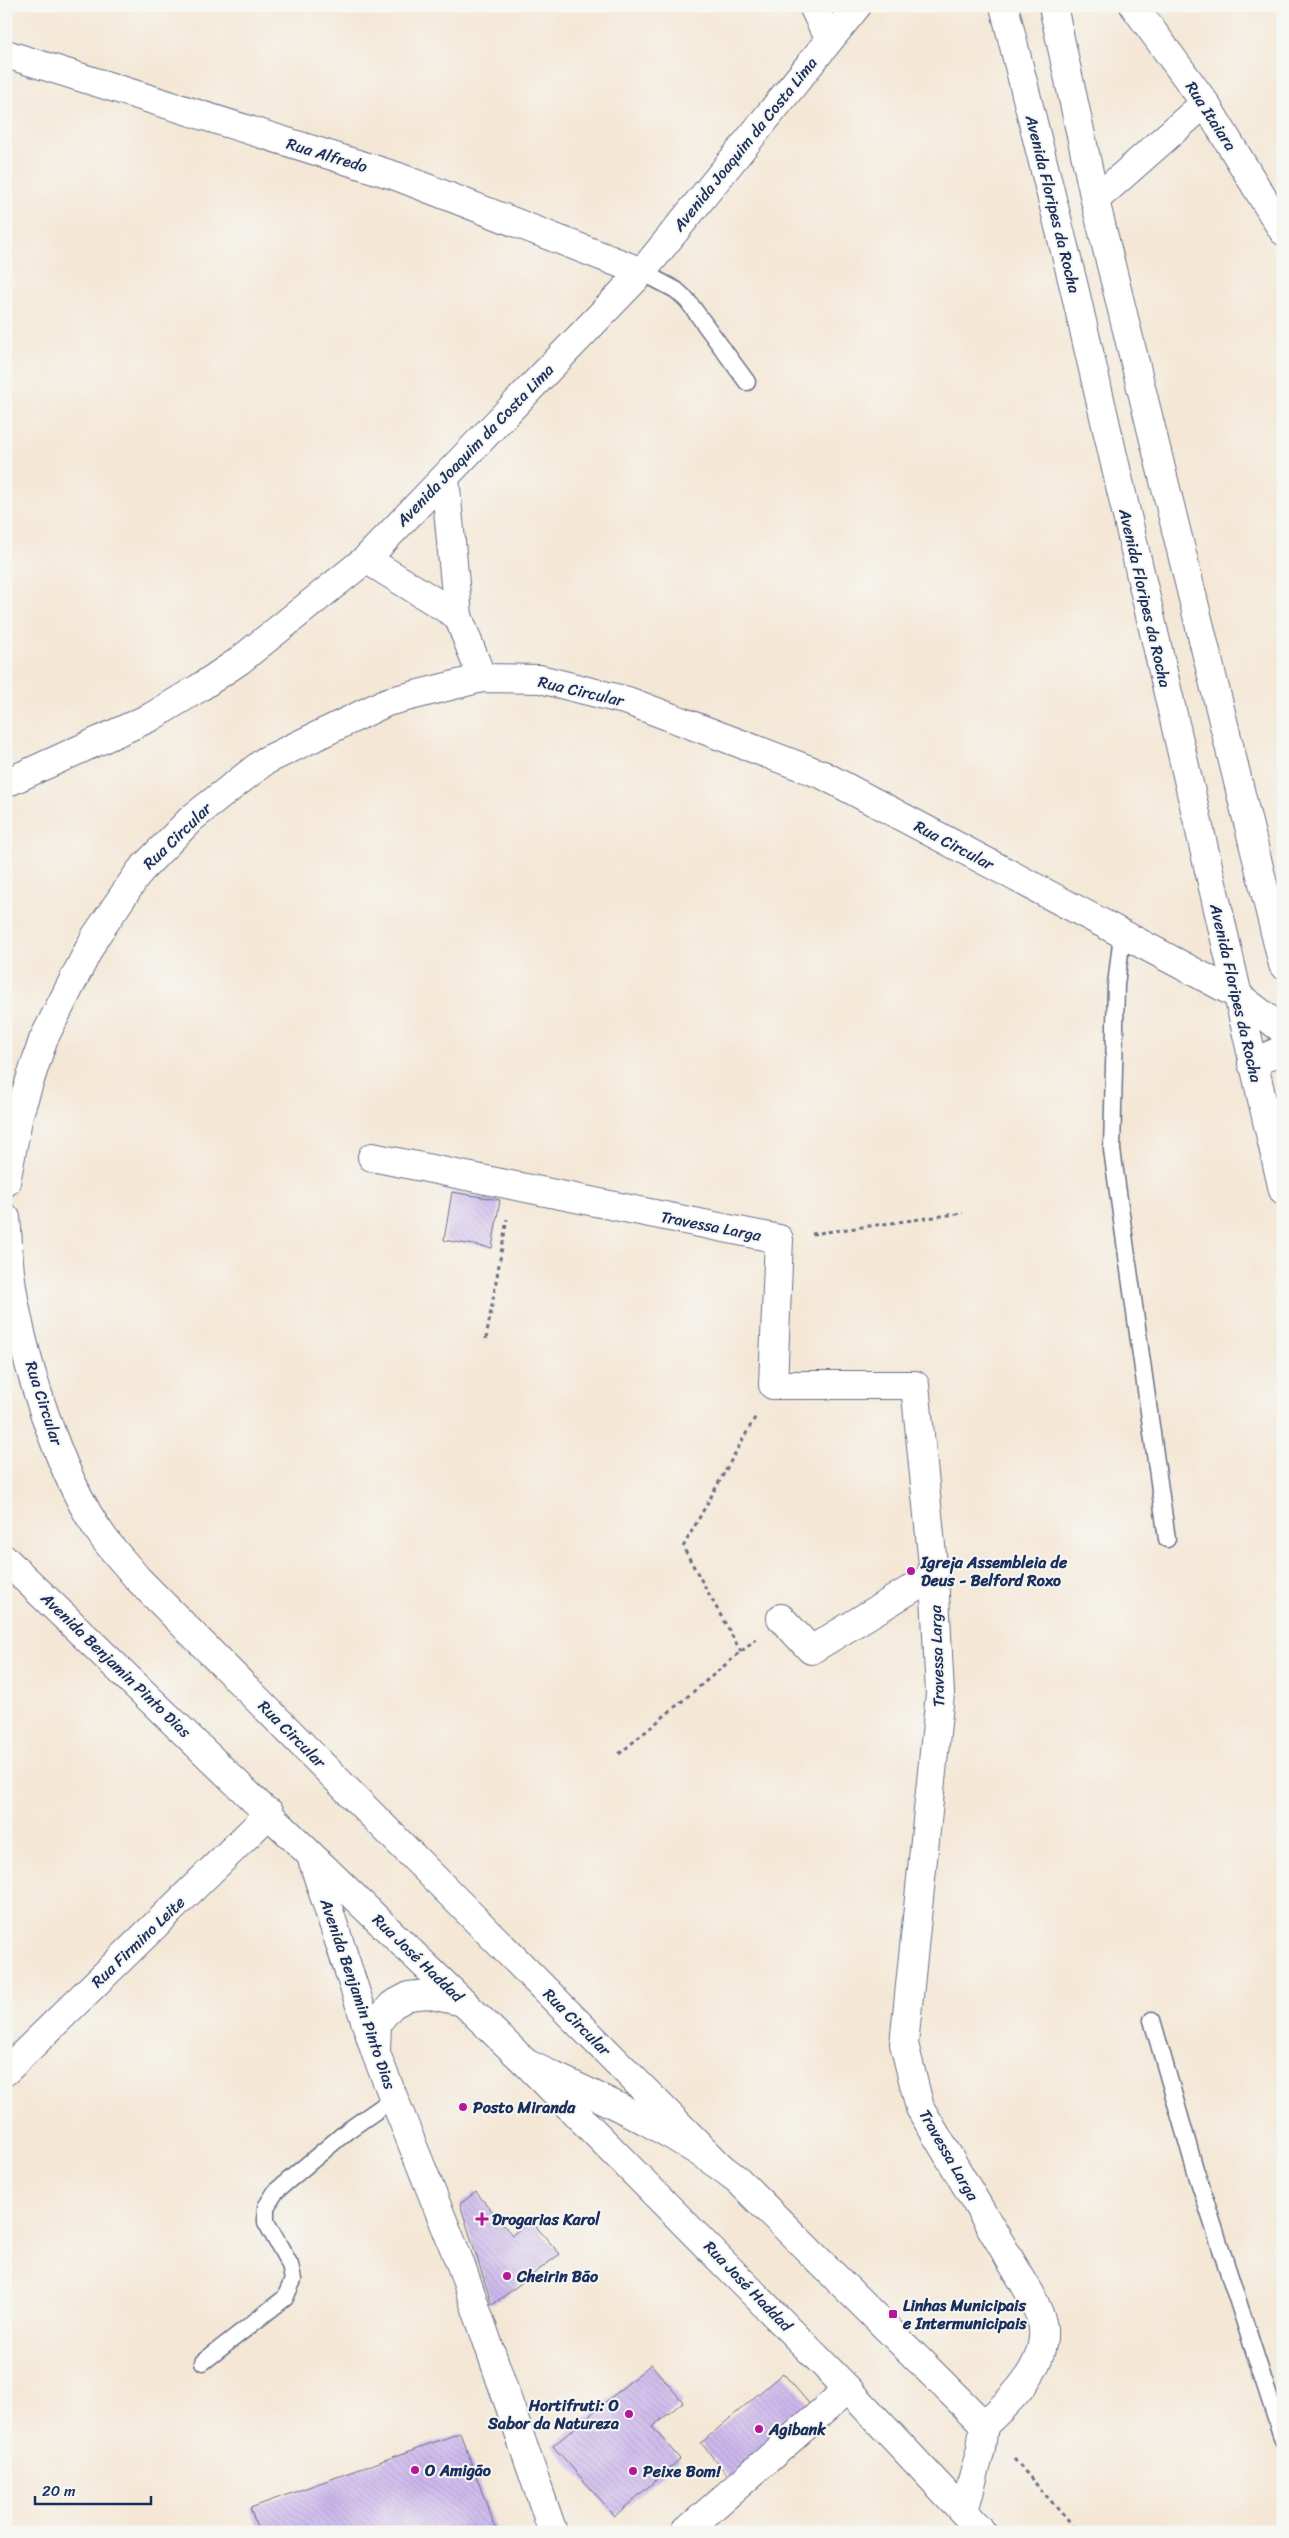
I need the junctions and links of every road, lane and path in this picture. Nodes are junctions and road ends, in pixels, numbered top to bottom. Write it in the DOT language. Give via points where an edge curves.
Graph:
graph roads {
  1 [pos="813,6"];
  2 [pos="857,6"];
  3 [pos="1004,6"];
  4 [pos="1053,6"];
  5 [pos="1134,6"];
  6 [pos="831,37"];
  7 [pos="6,54"];
  8 [pos="1205,103"];
  9 [pos="1095,200"];
  10 [pos="1283,231"];
  11 [pos="642,272"];
  12 [pos="746,382"];
  13 [pos="445,478"];
  14 [pos="366,558"];
  15 [pos="458,616"];
  16 [pos="482,678"];
  17 [pos="6,783"];
  18 [pos="1122,935"];
  19 [pos="1283,965"];
  20 [pos="1236,994"];
  21 [pos="1283,1030"];
  22 [pos="1283,1049"];
  23 [pos="1252,1064"];
  24 [pos="372,1157"];
  25 [pos="6,1182"];
  26 [pos="513,1186"];
  27 [pos="1283,1190"];
  28 [pos="963,1213"];
  29 [pos="6,1218"];
  30 [pos="779,1239"];
  31 [pos="486,1339"];
  32 [pos="773,1385"];
  33 [pos="1167,1539"];
  34 [pos="6,1560"];
  35 [pos="934,1575"];
  36 [pos="781,1618"];
  37 [pos="741,1652"];
  38 [pos="620,1754"];
  39 [pos="270,1813"];
  40 [pos="309,1850"];
  41 [pos="464,2002"];
  42 [pos="1152,2020"];
  43 [pos="376,2054"];
  44 [pos="528,2064"];
  45 [pos="6,2070"];
  46 [pos="393,2099"];
  47 [pos="722,2167"];
  48 [pos="203,2362"];
  49 [pos="848,2389"];
  50 [pos="984,2426"];
  51 [pos="1283,2440"];
  52 [pos="964,2511"];
  53 [pos="554,2528"];
  54 [pos="685,2532"];
  55 [pos="982,2532"];
  56 [pos="1078,2532"];
  1 -- 6 [label="street"];
  2 -- 6 [label="street, Avenida Joaquim da Costa Lima"];
  3 -- 20 [label="street, Avenida Floripes da Rocha" via="1074,287"];
  4 -- 9 [label="street"];
  5 -- 8 [label="street, Rua Itaiara"];
  6 -- 11 [label="street, Avenida Joaquim da Costa Lima"];
  7 -- 11 [label="street, Rua Alfredo" via="396,176"];
  8 -- 9 [label="street"];
  8 -- 10 [label="street, Rua Itaiara"];
  9 -- 19 [label="street"];
  11 -- 12 [label="lane" via="688,300"];
  11 -- 13 [label="street, Avenida Joaquim da Costa Lima"];
  13 -- 14 [label="street, Avenida Joaquim da Costa Lima"];
  13 -- 15 [label="street"];
  14 -- 15 [label="street"];
  14 -- 17 [label="street, Avenida Joaquim da Costa Lima" via="239,661 200,688 150,717"];
  15 -- 16 [label="street"];
  16 -- 18 [label="street, Rua Circular" via="540,680 628,701 823,775"];
  16 -- 25 [label="street, Rua Circular" via="387,702 265,761 192,818 140,871 95,937 42,1040 19,1114"];
  18 -- 20 [label="street, Rua Circular"];
  18 -- 33 [label="lane" via="1116,985 1112,1150"];
  20 -- 21 [label="street, Rua Circular"];
  20 -- 23 [label="street, Avenida Floripes da Rocha"];
  22 -- 23 [label="street"];
  23 -- 27 [label="street, Avenida Floripes da Rocha"];
  24 -- 26 [label="street, Travessa Larga"];
  26 -- 30 [label="street, Travessa Larga"];
  26 -- 31 [label="path"];
  28 -- 30 [label="path"];
  29 -- 47 [label="street, Rua Circular" via="10,1273 25,1347 54,1439 75,1488 102,1536 137,1578"];
  30 -- 32 [label="street, Travessa Larga"];
  32 -- 35 [label="street, Travessa Larga" via="915,1384"];
  32 -- 37 [label="path" via="683,1547"];
  34 -- 39 [label="street, Avenida Benjamin Pinto Dias"];
  35 -- 36 [label="street" via="811,1650"];
  35 -- 50 [label="street, Travessa Larga" via="940,1694 904,2044 920,2108 1031,2295 1043,2327 1041,2348 1024,2383"];
  36 -- 37 [label="path"];
  37 -- 38 [label="path"];
  39 -- 40 [label="street, Avenida Benjamin Pinto Dias"];
  39 -- 45 [label="street, Rua Firmino Leite"];
  40 -- 41 [label="street, Rua José Haddad"];
  40 -- 43 [label="street, Avenida Benjamin Pinto Dias"];
  41 -- 43 [label="street" via="427,1994 410,1996 392,2005 377,2023"];
  41 -- 44 [label="street, Rua José Haddad"];
  42 -- 51 [label="lane" via="1195,2169"];
  43 -- 46 [label="street, Avenida Benjamin Pinto Dias"];
  44 -- 47 [label="street, Rua José Haddad" via="644,2119"];
  44 -- 49 [label="street, Rua José Haddad"];
  46 -- 48 [label="lane" via="347,2131 276,2191 266,2207 266,2222 290,2265 292,2280 285,2298"];
  46 -- 53 [label="street, Avenida Benjamin Pinto Dias" via="462,2268"];
  47 -- 50 [label="street, Rua José Haddad"];
  49 -- 52 [label="street, Rua José Haddad"];
  49 -- 54 [label="street"];
  50 -- 52 [label="street"];
  50 -- 56 [label="path"];
  52 -- 55 [label="street, Rua José Haddad"];
}
